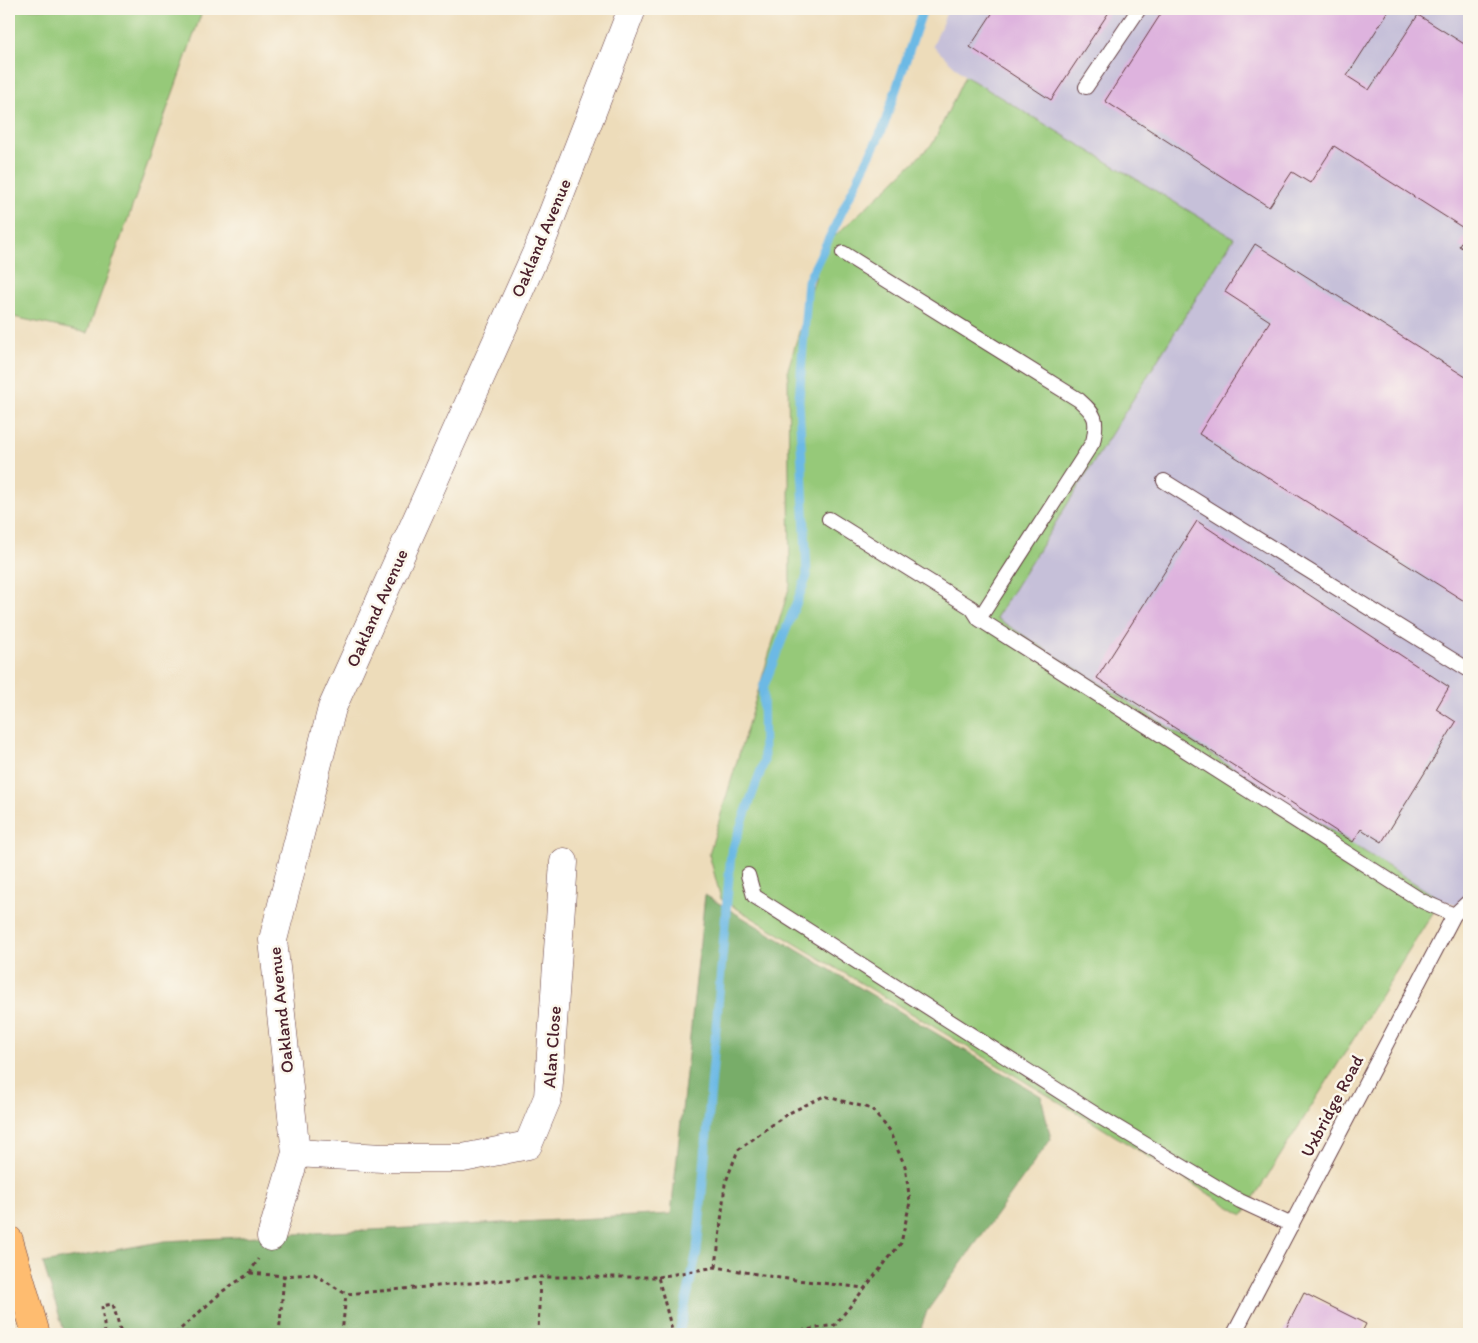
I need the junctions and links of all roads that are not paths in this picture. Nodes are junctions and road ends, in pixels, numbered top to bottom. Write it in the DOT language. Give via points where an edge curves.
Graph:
graph roads {
  1 [pos="632,9"];
  2 [pos="1139,9"];
  3 [pos="1086,87"];
  4 [pos="843,253"];
  5 [pos="1164,481"];
  6 [pos="829,519"];
  7 [pos="979,619"];
  8 [pos="1469,670"];
  9 [pos="564,862"];
  10 [pos="748,876"];
  11 [pos="1469,901"];
  12 [pos="1454,915"];
  13 [pos="296,1153"];
  14 [pos="1292,1224"];
  15 [pos="271,1237"];
  16 [pos="9,1240"];
  17 [pos="36,1334"];
  18 [pos="1234,1334"];
  1 -- 13 [label="street, Oakland Avenue" via="543,238 332,708 273,940"];
  2 -- 3 [label="lane"];
  4 -- 7 [label="lane" via="1093,412 1096,428 1092,442"];
  5 -- 8 [label="lane"];
  6 -- 7 [label="lane" via="972,608"];
  7 -- 12 [label="lane" via="1422,901"];
  9 -- 13 [label="street, Alan Close" via="548,1097 528,1145 463,1158"];
  10 -- 14 [label="lane" via="754,896 1095,1114 1240,1201"];
  11 -- 12 [label="lane, Uxbridge Road"];
  12 -- 14 [label="lane, Uxbridge Road"];
  13 -- 15 [label="street, Oakland Avenue"];
  14 -- 18 [label="lane, Uxbridge Road"];
  16 -- 17 [label="highway"];
}
